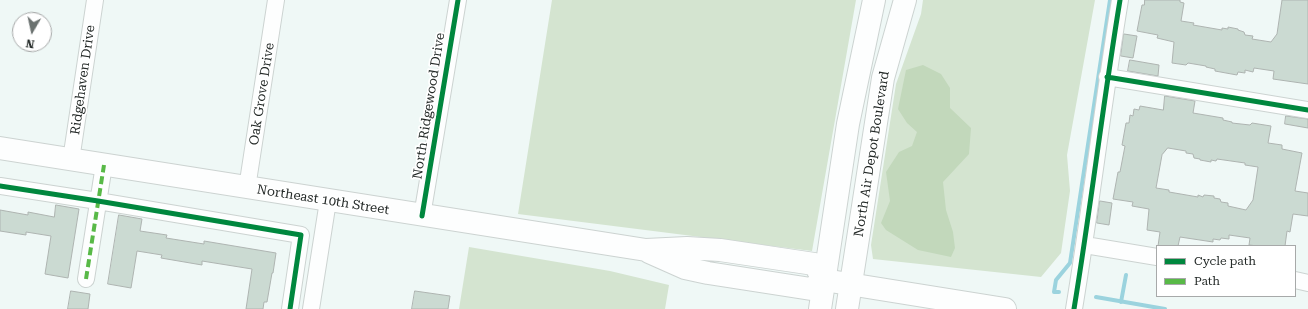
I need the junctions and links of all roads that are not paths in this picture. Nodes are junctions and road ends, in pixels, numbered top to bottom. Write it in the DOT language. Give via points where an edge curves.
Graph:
graph roads {
  1 [pos="95,0"];
  2 [pos="276,0"];
  3 [pos="458,0"];
  4 [pos="874,0"];
  5 [pos="905,0"];
  6 [pos="1120,0"];
  7 [pos="1108,77"];
  8 [pos="1308,110"];
  9 [pos="0,148"];
  10 [pos="71,160"];
  11 [pos="104,165"];
  12 [pos="0,186"];
  13 [pos="247,188"];
  14 [pos="98,201"];
  15 [pos="328,201"];
  16 [pos="422,216"];
  17 [pos="1085,245"];
  18 [pos="1156,257"];
  19 [pos="86,279"];
  20 [pos="824,280"];
  21 [pos="1296,280"];
  22 [pos="1308,283"];
  23 [pos="851,284"];
  24 [pos="290,309"];
  25 [pos="311,309"];
  26 [pos="820,309"];
  27 [pos="847,309"];
  28 [pos="1005,309"];
  29 [pos="1074,309"];
  1 -- 10 [label="street, Ridgehaven Drive"];
  2 -- 13 [label="street, Oak Grove Drive"];
  3 -- 16 [label="street, North Ridgewood Drive"];
  4 -- 20 [label="main road, North Air Depot Boulevard" via="848,124"];
  5 -- 23 [label="main road, North Air Depot Boulevard" via="883,78"];
  6 -- 7 [label="street"];
  7 -- 8 [label="street"];
  7 -- 17 [label="street"];
  9 -- 10 [label="main road, Northeast 10th Street"];
  10 -- 11 [label="main road, Northeast 10th Street"];
  11 -- 13 [label="main road, Northeast 10th Street"];
  11 -- 14 [label="street"];
  12 -- 14 [label="street"];
  13 -- 15 [label="main road, Northeast 10th Street"];
  14 -- 19 [label="street"];
  14 -- 24 [label="street" via="301,235"];
  15 -- 16 [label="main road, Northeast 10th Street"];
  15 -- 25 [label="street"];
  16 -- 20 [label="main road, Northeast 10th Street" via="646,250 720,250 814,264"];
  17 -- 18 [label="street"];
  17 -- 29 [label="street"];
  20 -- 23 [label="main road"];
  20 -- 26 [label="main road, North Air Depot Boulevard"];
  21 -- 22 [label="street"];
  23 -- 27 [label="main road, North Air Depot Boulevard"];
  23 -- 28 [label="main road"];
}
